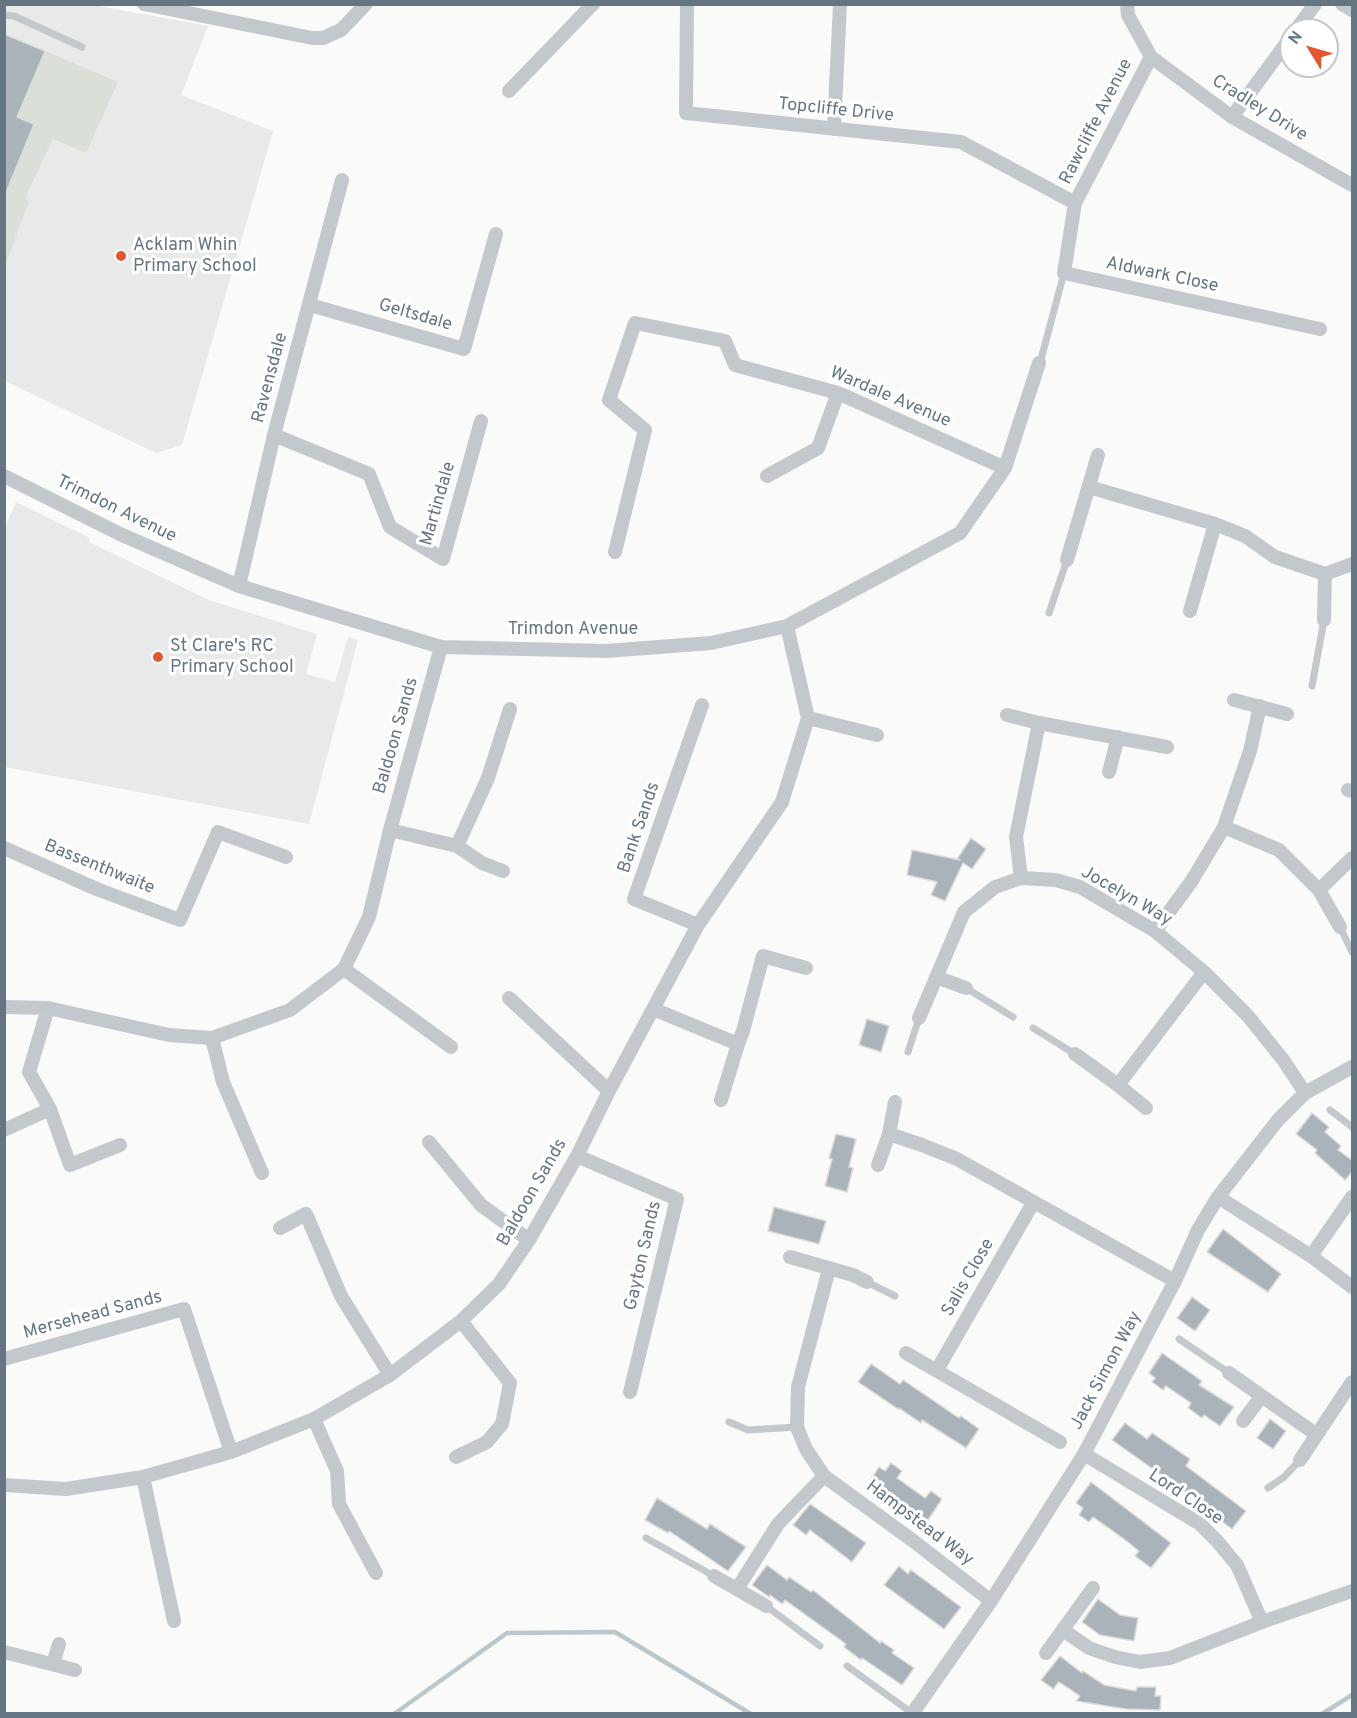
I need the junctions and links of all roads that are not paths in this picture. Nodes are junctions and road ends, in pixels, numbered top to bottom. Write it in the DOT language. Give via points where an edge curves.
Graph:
graph roads {
  1 [pos="144,4"];
  2 [pos="366,4"];
  3 [pos="593,4"];
  4 [pos="687,4"];
  5 [pos="840,4"];
  6 [pos="1127,4"];
  7 [pos="1315,4"];
  8 [pos="1342,4"];
  9 [pos="1353,10"];
  10 [pos="4,15"];
  11 [pos="1305,18"];
  12 [pos="82,47"];
  13 [pos="1279,53"];
  14 [pos="1151,57"];
  15 [pos="509,91"];
  16 [pos="1232,117"];
  17 [pos="834,129"];
  18 [pos="342,180"];
  19 [pos="1353,185"];
  20 [pos="1075,204"];
  21 [pos="496,234"];
  22 [pos="1064,273"];
  23 [pos="310,305"];
  24 [pos="1320,329"];
  25 [pos="1039,363"];
  26 [pos="838,393"];
  27 [pos="481,421"];
  28 [pos="274,435"];
  29 [pos="1098,455"];
  30 [pos="1005,468"];
  31 [pos="4,476"];
  32 [pos="767,476"];
  33 [pos="1089,487"];
  34 [pos="1215,524"];
  35 [pos="615,552"];
  36 [pos="1067,560"];
  37 [pos="1353,564"];
  38 [pos="1325,574"];
  39 [pos="239,586"];
  40 [pos="1190,611"];
  41 [pos="1049,613"];
  42 [pos="1324,620"];
  43 [pos="787,626"];
  44 [pos="441,647"];
  45 [pos="1312,686"];
  46 [pos="1234,700"];
  47 [pos="702,705"];
  48 [pos="1260,706"];
  49 [pos="510,709"];
  50 [pos="1287,714"];
  51 [pos="1007,715"];
  52 [pos="808,718"];
  53 [pos="1039,723"];
  54 [pos="877,735"];
  55 [pos="1118,737"];
  56 [pos="1167,747"];
  57 [pos="1109,772"];
  58 [pos="1224,827"];
  59 [pos="390,830"];
  60 [pos="456,846"];
  61 [pos="4,848"];
  62 [pos="286,857"];
  63 [pos="1353,858"];
  64 [pos="503,871"];
  65 [pos="1021,878"];
  66 [pos="1319,890"];
  67 [pos="698,925"];
  68 [pos="1340,927"];
  69 [pos="1155,931"];
  70 [pos="1353,952"];
  71 [pos="806,968"];
  72 [pos="344,969"];
  73 [pos="1204,972"];
  74 [pos="936,977"];
  75 [pos="966,988"];
  76 [pos="509,998"];
  77 [pos="4,1007"];
  78 [pos="48,1008"];
  79 [pos="653,1009"];
  80 [pos="1012,1017"];
  81 [pos="920,1018"];
  82 [pos="1033,1028"];
  83 [pos="212,1038"];
  84 [pos="738,1044"];
  85 [pos="451,1047"];
  86 [pos="908,1052"];
  87 [pos="1075,1054"];
  88 [pos="1353,1067"];
  89 [pos="1119,1084"];
  90 [pos="609,1091"];
  91 [pos="1305,1094"];
  92 [pos="721,1100"];
  93 [pos="895,1102"];
  94 [pos="1146,1108"];
  95 [pos="50,1109"];
  96 [pos="1330,1110"];
  97 [pos="1353,1127"];
  98 [pos="4,1130"];
  99 [pos="888,1134"];
  100 [pos="429,1143"];
  101 [pos="120,1145"];
  102 [pos="577,1156"];
  103 [pos="878,1165"];
  104 [pos="262,1173"];
  105 [pos="1218,1197"];
  106 [pos="1353,1197"];
  107 [pos="1033,1203"];
  108 [pos="280,1228"];
  109 [pos="529,1240"];
  110 [pos="1311,1256"];
  111 [pos="790,1257"];
  112 [pos="829,1269"];
  113 [pos="1175,1281"];
  114 [pos="867,1282"];
  115 [pos="1353,1287"];
  116 [pos="894,1296"];
  117 [pos="460,1321"];
  118 [pos="1179,1340"];
  119 [pos="906,1353"];
  120 [pos="4,1359"];
  121 [pos="937,1370"];
  122 [pos="1229,1373"];
  123 [pos="390,1375"];
  124 [pos="1353,1382"];
  125 [pos="630,1392"];
  126 [pos="1262,1397"];
  127 [pos="314,1419"];
  128 [pos="1243,1421"];
  129 [pos="729,1422"];
  130 [pos="797,1427"];
  131 [pos="1317,1435"];
  132 [pos="1060,1442"];
  133 [pos="231,1452"];
  134 [pos="1084,1454"];
  135 [pos="456,1457"];
  136 [pos="1300,1460"];
  137 [pos="824,1476"];
  138 [pos="143,1477"];
  139 [pos="4,1485"];
  140 [pos="1268,1488"];
  141 [pos="646,1538"];
  142 [pos="376,1573"];
  143 [pos="714,1576"];
  144 [pos="1093,1588"];
  145 [pos="737,1589"];
  146 [pos="1353,1591"];
  147 [pos="991,1601"];
  148 [pos="766,1606"];
  149 [pos="174,1621"];
  150 [pos="1262,1622"];
  151 [pos="1063,1630"];
  152 [pos="59,1644"];
  153 [pos="820,1646"];
  154 [pos="4,1652"];
  155 [pos="1046,1653"];
  156 [pos="53,1664"];
  157 [pos="847,1666"];
  158 [pos="75,1670"];
  159 [pos="912,1713"];
  1 -- 2 [label="street" via="312,39 341,30"];
  3 -- 15 [label="street"];
  4 -- 17 [label="street, Topcliffe Drive" via="686,113"];
  5 -- 17 [label="street"];
  6 -- 14 [label="street" via="1128,15"];
  7 -- 11 [label="street"];
  8 -- 9 [label="street"];
  10 -- 12 [label="lane"];
  13 -- 16 [label="street"];
  14 -- 16 [label="street, Cradley Drive"];
  14 -- 20 [label="street, Rawcliffe Avenue"];
  16 -- 19 [label="street, Cradley Drive"];
  17 -- 20 [label="street, Topcliffe Drive" via="961,142"];
  18 -- 23 [label="street, Ravensdale"];
  20 -- 22 [label="street"];
  21 -- 23 [label="street, Geltsdale" via="464,349"];
  22 -- 24 [label="street, Aldwark Close"];
  22 -- 25 [label="lane"];
  23 -- 28 [label="street, Ravensdale"];
  25 -- 30 [label="street, Trimdon Avenue"];
  26 -- 30 [label="street, Wardale Avenue"];
  26 -- 32 [label="street" via="818,448"];
  26 -- 35 [label="street, Wardale Avenue" via="735,365 725,341 635,323 609,400 645,430"];
  27 -- 28 [label="street, Martindale" via="443,559 390,527 369,474"];
  28 -- 39 [label="street, Ravensdale"];
  29 -- 33 [label="street"];
  30 -- 43 [label="street, Trimdon Avenue" via="960,533"];
  31 -- 39 [label="street, Trimdon Avenue" via="120,534"];
  33 -- 34 [label="street"];
  33 -- 36 [label="street"];
  34 -- 38 [label="street" via="1245,536 1275,557"];
  34 -- 40 [label="street"];
  36 -- 41 [label="lane"];
  37 -- 38 [label="street"];
  38 -- 42 [label="street"];
  39 -- 44 [label="street, Trimdon Avenue"];
  42 -- 45 [label="lane"];
  43 -- 44 [label="street, Trimdon Avenue" via="711,643 606,651"];
  43 -- 52 [label="street"];
  44 -- 59 [label="street, Baldoon Sands"];
  46 -- 48 [label="street"];
  47 -- 67 [label="street, Bank Sands" via="634,899"];
  48 -- 50 [label="street"];
  48 -- 58 [label="street" via="1250,751"];
  49 -- 60 [label="street" via="488,778"];
  51 -- 53 [label="street"];
  52 -- 54 [label="street"];
  52 -- 67 [label="street, Baldoon Sands" via="782,802"];
  53 -- 55 [label="street"];
  53 -- 65 [label="street" via="1016,837"];
  55 -- 56 [label="street"];
  55 -- 57 [label="street"];
  58 -- 66 [label="street" via="1279,850"];
  58 -- 69 [label="street"];
  59 -- 60 [label="street"];
  59 -- 72 [label="street, Baldoon Sands" via="369,917"];
  60 -- 64 [label="street"];
  61 -- 62 [label="street, Bassenthwaite" via="180,920 218,832"];
  63 -- 66 [label="street"];
  65 -- 69 [label="street, Jocelyn Way" via="1056,880 1080,887"];
  65 -- 74 [label="street, Jocelyn Way" via="995,887 964,912"];
  66 -- 68 [label="street"];
  67 -- 79 [label="street, Baldoon Sands"];
  68 -- 70 [label="lane"];
  69 -- 73 [label="street, Jocelyn Way"];
  71 -- 84 [label="street" via="763,956"];
  72 -- 83 [label="street, Baldoon Sands" via="290,1010"];
  72 -- 85 [label="street"];
  73 -- 89 [label="street"];
  73 -- 91 [label="street, Jocelyn Way" via="1248,1016"];
  74 -- 75 [label="street"];
  74 -- 81 [label="street, Jocelyn Way"];
  75 -- 80 [label="lane"];
  76 -- 90 [label="street"];
  77 -- 78 [label="street, Baldoon Sands"];
  78 -- 83 [label="street, Baldoon Sands" via="169,1035"];
  78 -- 95 [label="street" via="29,1072"];
  79 -- 84 [label="street"];
  79 -- 90 [label="street, Baldoon Sands"];
  81 -- 86 [label="lane, Jocelyn Way"];
  82 -- 87 [label="lane"];
  83 -- 104 [label="street" via="223,1082"];
  84 -- 92 [label="street"];
  87 -- 89 [label="street"];
  88 -- 91 [label="street, Jack Simon Way"];
  89 -- 94 [label="street"];
  90 -- 102 [label="street, Baldoon Sands"];
  91 -- 105 [label="street, Jack Simon Way" via="1278,1120"];
  93 -- 99 [label="street"];
  95 -- 98 [label="street"];
  95 -- 101 [label="street" via="70,1165"];
  96 -- 97 [label="lane"];
  99 -- 103 [label="street"];
  99 -- 107 [label="street" via="957,1159"];
  100 -- 109 [label="street" via="481,1205"];
  102 -- 109 [label="street, Baldoon Sands"];
  102 -- 125 [label="street, Gayton Sands" via="677,1199"];
  105 -- 110 [label="street"];
  105 -- 113 [label="street, Jack Simon Way"];
  106 -- 110 [label="street"];
  107 -- 113 [label="street"];
  107 -- 121 [label="street, Salis Close"];
  108 -- 123 [label="street" via="306,1214 340,1296"];
  109 -- 117 [label="street, Baldoon Sands" via="499,1284"];
  110 -- 115 [label="street"];
  111 -- 112 [label="street"];
  112 -- 114 [label="street"];
  112 -- 130 [label="street, Hampstead Way" via="798,1387"];
  113 -- 134 [label="street, Jack Simon Way"];
  114 -- 116 [label="lane"];
  117 -- 123 [label="street, Baldoon Sands"];
  117 -- 135 [label="street" via="510,1383 502,1424 487,1442"];
  118 -- 122 [label="lane"];
  119 -- 121 [label="street"];
  120 -- 133 [label="street, Mersehead Sands" via="184,1309"];
  121 -- 132 [label="street"];
  122 -- 126 [label="street"];
  123 -- 127 [label="street, Baldoon Sands"];
  124 -- 131 [label="street"];
  126 -- 128 [label="street"];
  126 -- 131 [label="street"];
  127 -- 133 [label="street, Baldoon Sands"];
  127 -- 142 [label="street" via="337,1471 339,1504"];
  129 -- 130 [label="lane" via="748,1430"];
  130 -- 137 [label="street, Hampstead Way"];
  131 -- 136 [label="street"];
  133 -- 138 [label="street, Baldoon Sands"];
  134 -- 147 [label="street, Jack Simon Way"];
  134 -- 150 [label="street, Lord Close" via="1200,1524 1237,1565"];
  136 -- 140 [label="lane"];
  137 -- 145 [label="street" via="778,1524"];
  137 -- 147 [label="street, Hampstead Way"];
  138 -- 139 [label="street, Baldoon Sands" via="66,1489"];
  138 -- 149 [label="street"];
  141 -- 143 [label="lane"];
  143 -- 145 [label="street"];
  144 -- 151 [label="street"];
  145 -- 148 [label="street"];
  146 -- 150 [label="street"];
  147 -- 159 [label="street, Jack Simon Way"];
  148 -- 153 [label="lane"];
  150 -- 151 [label="street" via="1170,1658 1140,1662 1089,1648"];
  151 -- 155 [label="street"];
  152 -- 156 [label="street"];
  154 -- 156 [label="street"];
  156 -- 158 [label="street"];
  157 -- 159 [label="lane"];
}
